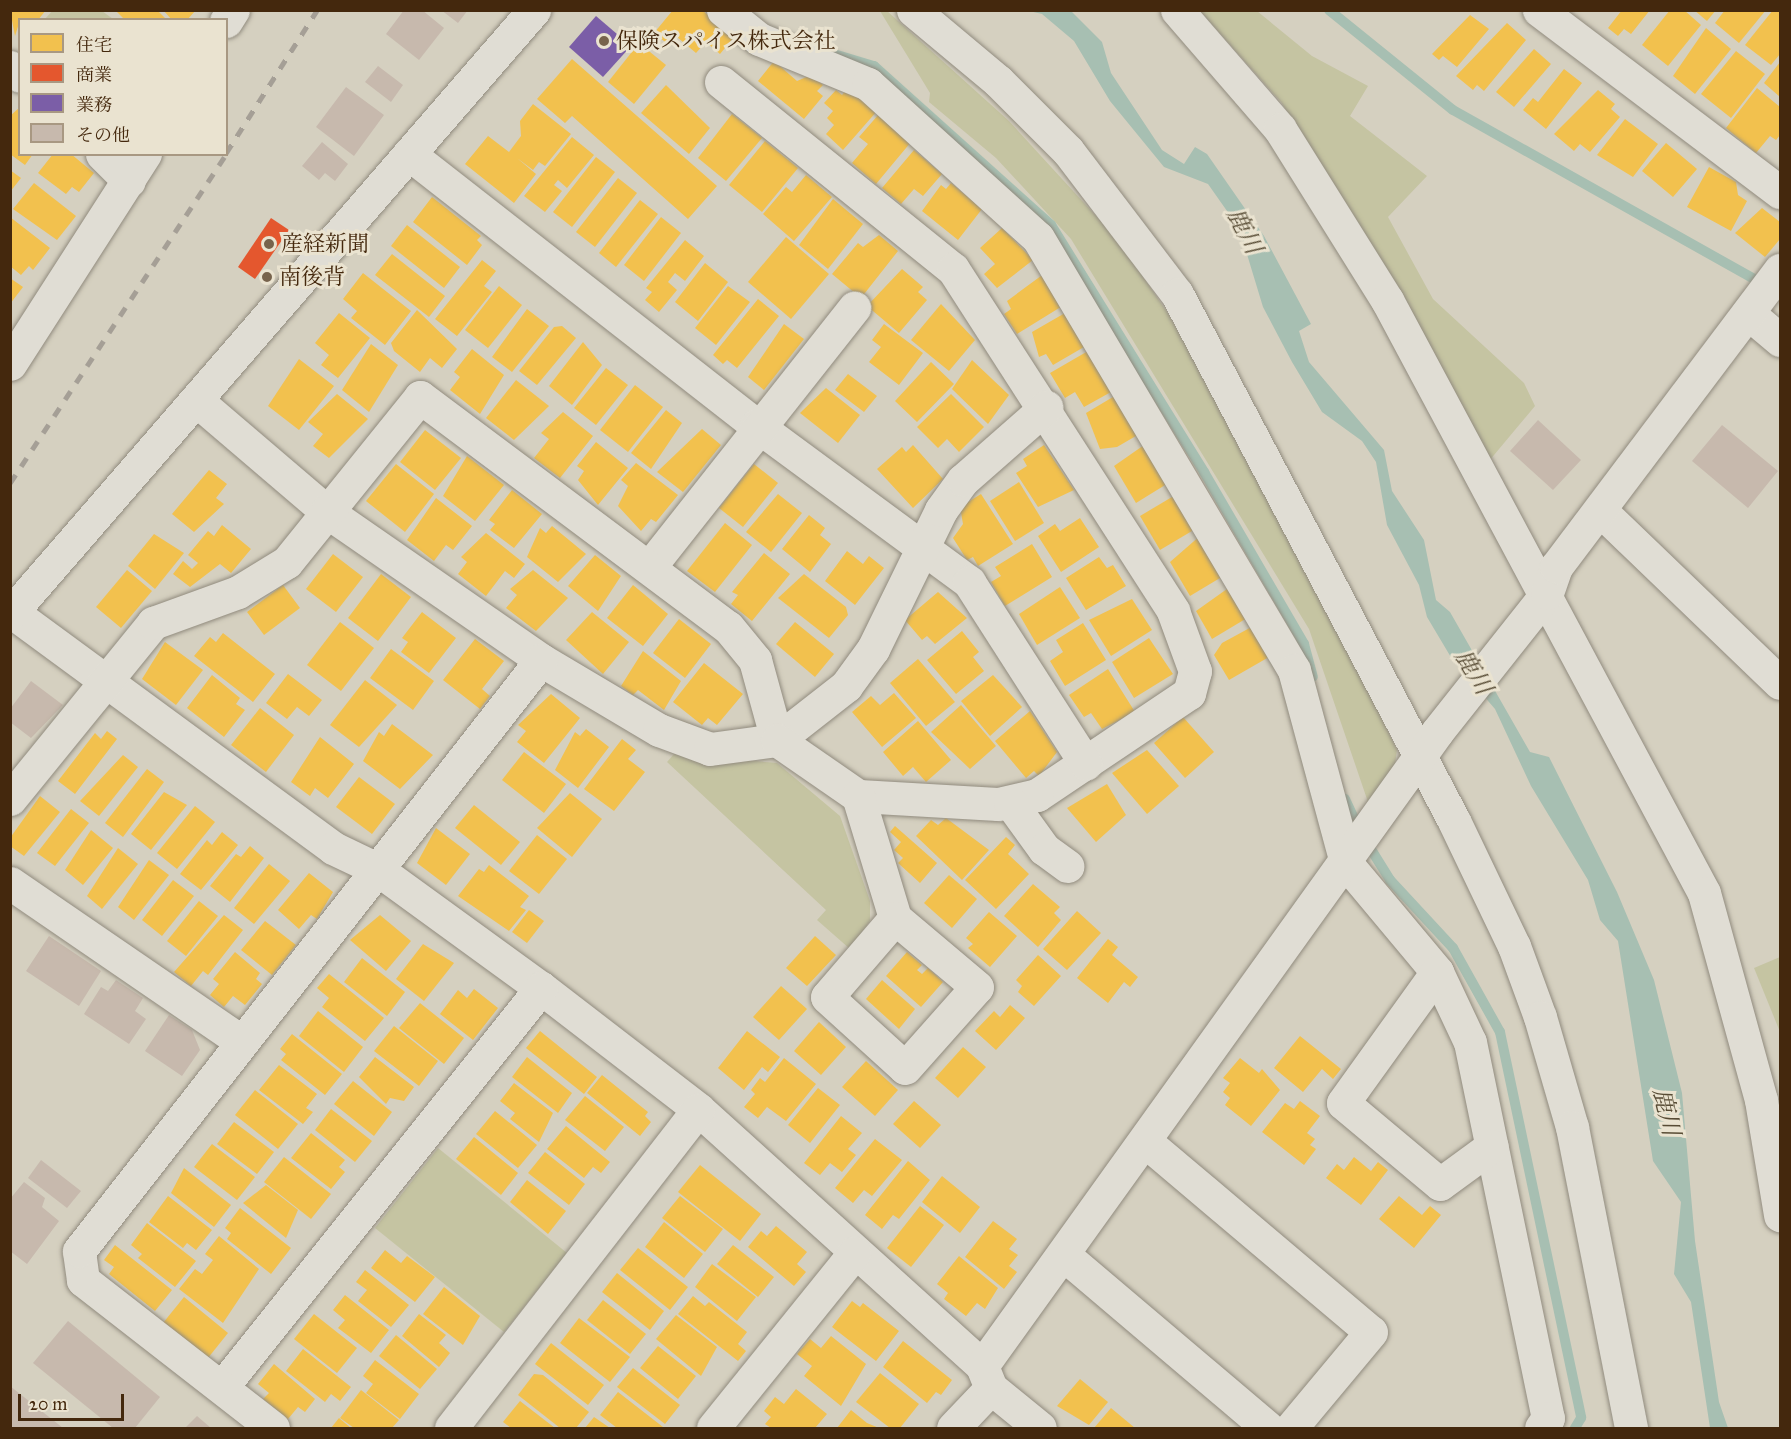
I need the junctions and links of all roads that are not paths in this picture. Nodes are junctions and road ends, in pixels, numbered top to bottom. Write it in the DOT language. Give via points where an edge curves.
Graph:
graph roads {
  1 [pos="534,10"];
  2 [pos="723,10"];
  3 [pos="913,10"];
  4 [pos="1177,10"];
  5 [pos="1539,10"];
  6 [pos="721,82"];
  7 [pos="409,154"];
  8 [pos="107,156"];
  9 [pos="137,168"];
  10 [pos="1780,192"];
  11 [pos="1779,272"];
  12 [pos="1751,307"];
  13 [pos="854,308"];
  14 [pos="1780,340"];
  15 [pos="10,364"];
  16 [pos="196,400"];
  17 [pos="1046,407"];
  18 [pos="756,425"];
  19 [pos="326,511"];
  20 [pos="1601,511"];
  21 [pos="920,550"];
  22 [pos="651,565"];
  23 [pos="1538,605"];
  24 [pos="11,613"];
  25 [pos="541,660"];
  26 [pos="105,681"];
  27 [pos="1780,683"];
  28 [pos="777,740"];
  29 [pos="1419,763"];
  30 [pos="1086,764"];
  31 [pos="858,796"];
  32 [pos="10,799"];
  33 [pos="1010,802"];
  34 [pos="1346,863"];
  35 [pos="1067,866"];
  36 [pos="377,869"];
  37 [pos="10,883"];
  38 [pos="895,918"];
  39 [pos="1437,972"];
  40 [pos="541,988"];
  41 [pos="242,1042"];
  42 [pos="698,1109"];
  43 [pos="1146,1142"];
  44 [pos="1492,1146"];
  45 [pos="1780,1215"];
  46 [pos="855,1253"];
  47 [pos="1064,1255"];
  48 [pos="986,1377"];
  49 [pos="222,1387"];
  50 [pos="257,1424"];
  51 [pos="451,1428"];
  52 [pos="713,1428"];
  53 [pos="953,1428"];
  54 [pos="1040,1428"];
  55 [pos="1268,1428"];
  56 [pos="1291,1428"];
  57 [pos="1541,1428"];
  58 [pos="1631,1428"];
  1 -- 7 [label="street"];
  2 -- 34 [label="street" via="759,39 868,84 1038,238 1294,670"];
  3 -- 29 [label="street" via="998,81 1068,151 1177,294"];
  4 -- 23 [label="street" via="1280,129 1387,300"];
  5 -- 10 [label="street"];
  6 -- 17 [label="street" via="953,269"];
  7 -- 16 [label="street"];
  7 -- 18 [label="street"];
  8 -- 9 [label="street"];
  9 -- 15 [label="street"];
  11 -- 12 [label="street"];
  12 -- 14 [label="street"];
  12 -- 20 [label="street"];
  13 -- 18 [label="street"];
  16 -- 19 [label="street"];
  16 -- 24 [label="street"];
  17 -- 21 [label="street" via="963,480"];
  17 -- 30 [label="street" via="1173,611 1194,671 1189,693"];
  18 -- 21 [label="street"];
  18 -- 22 [label="street"];
  19 -- 22 [label="street" via="420,397"];
  19 -- 25 [label="street"];
  19 -- 26 [label="street" via="287,562 238,592 153,623"];
  20 -- 23 [label="street" via="1556,567"];
  20 -- 27 [label="street"];
  21 -- 28 [label="street" via="866,658 819,711"];
  21 -- 30 [label="street" via="969,582"];
  22 -- 28 [label="street" via="728,627 755,660"];
  23 -- 29 [label="street" via="1437,732"];
  23 -- 45 [label="street" via="1704,893 1761,1100"];
  24 -- 26 [label="street"];
  25 -- 28 [label="street" via="659,730 710,749"];
  25 -- 36 [label="street"];
  26 -- 32 [label="street"];
  26 -- 36 [label="street" via="333,848"];
  28 -- 31 [label="street"];
  29 -- 34 [label="street"];
  29 -- 58 [label="street" via="1486,887 1540,1017 1572,1127"];
  30 -- 33 [label="street" via="1038,795"];
  31 -- 33 [label="street"];
  31 -- 38 [label="street"];
  33 -- 35 [label="street" via="1044,849"];
  34 -- 39 [label="street"];
  34 -- 43 [label="street"];
  36 -- 40 [label="street"];
  36 -- 41 [label="street"];
  37 -- 41 [label="street"];
  38 -- 38 [label="street" via="827,997 906,1068 977,987"];
  39 -- 44 [label="street" via="1470,1042"];
  39 -- 44 [label="street" via="1343,1103 1440,1184"];
  40 -- 42 [label="street"];
  40 -- 49 [label="street"];
  41 -- 49 [label="street" via="79,1251 83,1280"];
  42 -- 46 [label="street"];
  42 -- 51 [label="street"];
  43 -- 47 [label="street"];
  43 -- 56 [label="street" via="1371,1332"];
  44 -- 57 [label="street" via="1548,1418"];
  46 -- 48 [label="street"];
  46 -- 52 [label="street"];
  47 -- 48 [label="street"];
  47 -- 55 [label="street"];
  48 -- 53 [label="street"];
  48 -- 54 [label="street"];
  49 -- 50 [label="street"];
}
